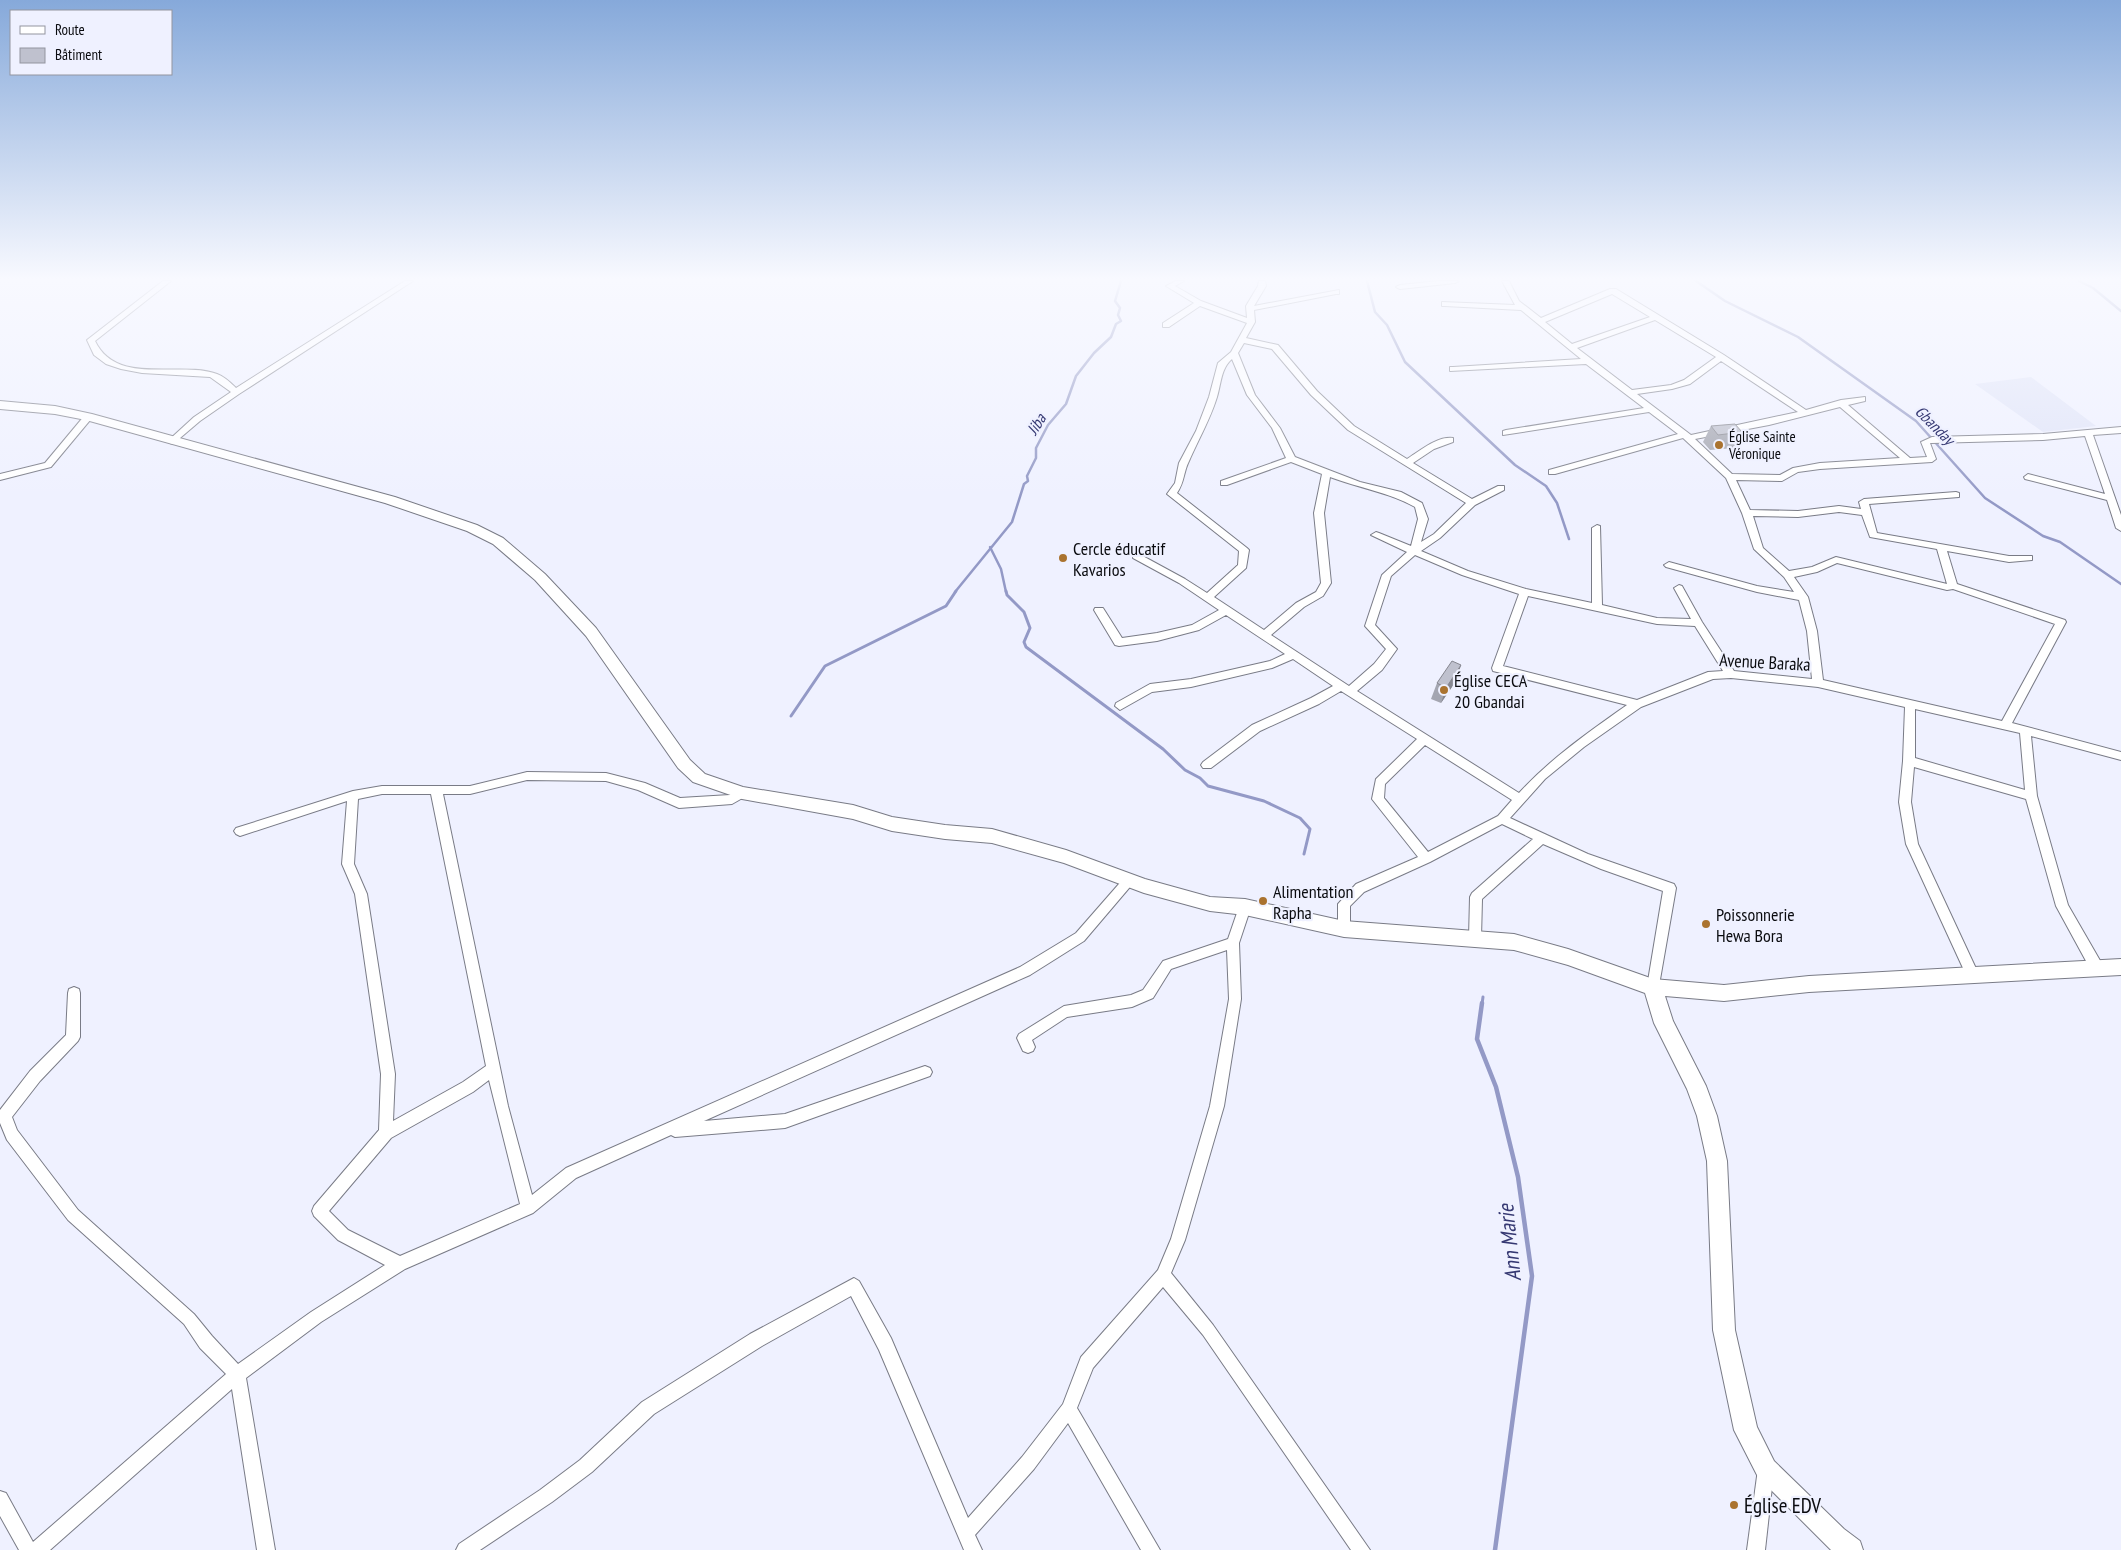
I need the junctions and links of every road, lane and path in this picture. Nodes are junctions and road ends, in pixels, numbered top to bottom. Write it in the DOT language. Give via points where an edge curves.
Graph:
graph roads {
  1 [pos="97,353"];
  2 [pos="296,353"];
  3 [pos="1234,353"];
  4 [pos="1280,353"];
  5 [pos="1580,353"];
  6 [pos="1713,353"];
  7 [pos="1720,358"];
  8 [pos="1588,361"];
  9 [pos="1454,369"];
  10 [pos="236,392"];
  11 [pos="1630,394"];
  12 [pos="1862,399"];
  13 [pos="1841,403"];
  14 [pos="0,405"];
  15 [pos="1651,410"];
  16 [pos="1803,412"];
  17 [pos="88,417"];
  18 [pos="2121,430"];
  19 [pos="2088,432"];
  20 [pos="2098,432"];
  21 [pos="1506,433"];
  22 [pos="1687,437"];
  23 [pos="2121,438"];
  24 [pos="1450,440"];
  25 [pos="173,441"];
  26 [pos="1291,458"];
  27 [pos="1907,460"];
  28 [pos="1408,462"];
  29 [pos="1552,472"];
  30 [pos="1326,474"];
  31 [pos="0,477"];
  32 [pos="1730,477"];
  33 [pos="2028,478"];
  34 [pos="1224,483"];
  35 [pos="1501,488"];
  36 [pos="1956,495"];
  37 [pos="2111,498"];
  38 [pos="1472,503"];
  39 [pos="1747,513"];
  40 [pos="1866,513"];
  41 [pos="1597,528"];
  42 [pos="2121,528"];
  43 [pos="1376,535"];
  44 [pos="1941,546"];
  45 [pos="1414,551"];
  46 [pos="1136,556"];
  47 [pos="2029,558"];
  48 [pos="1669,565"];
  49 [pos="1787,575"];
  50 [pos="1953,586"];
  51 [pos="1679,588"];
  52 [pos="1525,592"];
  53 [pos="1208,597"];
  54 [pos="1803,597"];
  55 [pos="1597,608"];
  56 [pos="1099,610"];
  57 [pos="1226,610"];
  58 [pos="1698,623"];
  59 [pos="1264,635"];
  60 [pos="1294,655"];
  61 [pos="1731,674"];
  62 [pos="1818,683"];
  63 [pos="1346,689"];
  64 [pos="1910,703"];
  65 [pos="1637,704"];
  66 [pos="1120,706"];
  67 [pos="2005,725"];
  68 [pos="2025,730"];
  69 [pos="1426,738"];
  70 [pos="2121,756"];
  71 [pos="1909,761"];
  72 [pos="1207,765"];
  73 [pos="436,790"];
  74 [pos="742,793"];
  75 [pos="353,795"];
  76 [pos="2031,796"];
  77 [pos="1521,800"];
  78 [pos="1502,819"];
  79 [pos="240,830"];
  80 [pos="1541,839"];
  81 [pos="1426,859"];
  82 [pos="1129,881"];
  83 [pos="1245,907"];
  84 [pos="1344,929"];
  85 [pos="1475,938"];
  86 [pos="1233,943"];
  87 [pos="2121,967"];
  88 [pos="2098,968"];
  89 [pos="1973,975"];
  90 [pos="1653,987"];
  91 [pos="74,993"];
  92 [pos="1028,1048"];
  93 [pos="493,1069"];
  94 [pos="925,1072"];
  95 [pos="666,1130"];
  96 [pos="386,1133"];
  97 [pos="528,1208"];
  98 [pos="400,1264"];
  99 [pos="1163,1275"];
  100 [pos="237,1374"];
  101 [pos="1069,1409"];
  102 [pos="1766,1469"];
  103 [pos="0,1499"];
  104 [pos="966,1533"];
  105 [pos="28,1550"];
  106 [pos="38,1550"];
  107 [pos="266,1550"];
  108 [pos="465,1550"];
  109 [pos="973,1550"];
  110 [pos="1151,1550"];
  111 [pos="1361,1550"];
  112 [pos="1756,1550"];
  113 [pos="1851,1550"];
  1 -- 10 [label="street" via="106,362 153,373 212,375"];
  2 -- 10 [label="street"];
  3 -- 26 [label="street" via="1251,395 1276,428"];
  3 -- 53 [label="street" via="1222,363 1200,432 1172,494 1244,550 1243,566"];
  4 -- 28 [label="street" via="1312,391 1351,428"];
  5 -- 8 [label="street"];
  6 -- 7 [label="street"];
  7 -- 11 [label="street" via="1687,382"];
  7 -- 16 [label="street"];
  8 -- 9 [label="street"];
  8 -- 11 [label="street"];
  10 -- 25 [label="street" via="197,419"];
  11 -- 15 [label="street"];
  12 -- 13 [label="street"];
  13 -- 16 [label="street"];
  13 -- 27 [label="street"];
  14 -- 17 [label="street"];
  15 -- 21 [label="street"];
  15 -- 22 [label="street"];
  16 -- 22 [label="street"];
  17 -- 25 [label="street"];
  17 -- 31 [label="street" via="48,465"];
  18 -- 20 [label="street"];
  19 -- 20 [label="street"];
  19 -- 27 [label="street" via="2043,437 1934,440 1925,442 1932,459"];
  19 -- 37 [label="street"];
  20 -- 23 [label="street"];
  22 -- 29 [label="street"];
  22 -- 32 [label="street"];
  24 -- 28 [label="street"];
  25 -- 74 [label="street" via="390,500 456,522 498,541 540,577 591,632 684,764 699,778"];
  26 -- 30 [label="street"];
  26 -- 34 [label="street"];
  27 -- 32 [label="street" via="1820,466 1796,470 1782,478"];
  28 -- 38 [label="street"];
  30 -- 45 [label="street" via="1398,494 1419,505 1423,519"];
  30 -- 59 [label="street" via="1319,513 1326,583 1320,594 1300,605"];
  32 -- 39 [label="street"];
  33 -- 37 [label="street"];
  35 -- 38 [label="street"];
  36 -- 40 [label="street" via="1864,502"];
  37 -- 42 [label="street"];
  38 -- 45 [label="street" via="1437,536"];
  39 -- 40 [label="street" via="1798,514 1839,509"];
  39 -- 49 [label="street" via="1759,549"];
  40 -- 44 [label="street" via="1873,535"];
  41 -- 55 [label="street"];
  43 -- 45 [label="street"];
  44 -- 47 [label="street" via="2009,558"];
  44 -- 50 [label="street"];
  45 -- 52 [label="street" via="1466,573"];
  45 -- 63 [label="street" via="1387,575 1370,626 1392,649 1378,667"];
  46 -- 53 [label="street"];
  48 -- 54 [label="street" via="1756,589"];
  49 -- 50 [label="street" via="1814,570 1836,560 1947,588"];
  49 -- 54 [label="street"];
  50 -- 67 [label="street" via="2061,622"];
  51 -- 58 [label="street"];
  52 -- 55 [label="street"];
  52 -- 65 [label="street" via="1497,668"];
  53 -- 57 [label="street"];
  54 -- 62 [label="street" via="1812,631"];
  55 -- 58 [label="street" via="1657,621"];
  56 -- 57 [label="street" via="1119,642 1157,638 1194,628"];
  57 -- 59 [label="street"];
  58 -- 61 [label="street"];
  59 -- 60 [label="street"];
  60 -- 63 [label="street"];
  60 -- 66 [label="street" via="1272,664 1200,681 1150,688"];
  61 -- 62 [label="street, Avenue Baraka"];
  61 -- 65 [label="street, Avenue Baraka" via="1712,675"];
  62 -- 64 [label="street, Avenue Baraka"];
  63 -- 69 [label="street"];
  63 -- 72 [label="street" via="1256,728"];
  64 -- 67 [label="street, Avenue Baraka"];
  64 -- 71 [label="street"];
  65 -- 77 [label="street, Avenue Baraka" via="1541,776"];
  67 -- 68 [label="street, Avenue Baraka"];
  68 -- 70 [label="street, Avenue Baraka"];
  68 -- 76 [label="street"];
  69 -- 77 [label="street"];
  69 -- 81 [label="street" via="1380,782 1378,799"];
  71 -- 76 [label="street"];
  71 -- 89 [label="street" via="1905,802 1912,844"];
  73 -- 74 [label="street" via="470,790 528,776 560,776 606,777 641,786 679,803 732,799"];
  73 -- 75 [label="street" via="382,790"];
  73 -- 93 [label="street"];
  74 -- 82 [label="street" via="853,812 892,824 992,836 1066,857"];
  75 -- 79 [label="street"];
  75 -- 96 [label="street" via="348,864 361,894 388,1074"];
  76 -- 88 [label="street" via="2062,906"];
  77 -- 78 [label="street, Avenue Baraka"];
  78 -- 80 [label="street"];
  78 -- 81 [label="street, Avenue Baraka"];
  80 -- 85 [label="street" via="1476,897"];
  80 -- 90 [label="street" via="1622,874 1670,888"];
  81 -- 84 [label="street, Avenue Baraka" via="1360,888 1344,904"];
  82 -- 83 [label="street" via="1210,904"];
  82 -- 95 [label="street" via="1080,937 1025,971"];
  83 -- 84 [label="street"];
  83 -- 86 [label="street"];
  84 -- 85 [label="street"];
  85 -- 90 [label="street" via="1514,942"];
  86 -- 92 [label="street" via="1167,965 1148,994 1132,1001 1064,1012 1024,1038"];
  86 -- 99 [label="street" via="1235,999 1217,1106 1178,1240"];
  87 -- 88 [label="street"];
  88 -- 89 [label="street"];
  89 -- 90 [label="street" via="1809,984 1724,993"];
  90 -- 102 [label="street" via="1664,1023 1696,1086 1707,1116 1717,1161 1724,1330 1746,1430"];
  91 -- 100 [label="street" via="73,1037 35,1076 4,1116 12,1135 73,1215 189,1319"];
  93 -- 96 [label="street" via="468,1087"];
  93 -- 97 [label="street"];
  94 -- 95 [label="street" via="785,1121"];
  95 -- 97 [label="street" via="571,1173"];
  96 -- 98 [label="street" via="319,1211 343,1235"];
  97 -- 98 [label="street"];
  98 -- 100 [label="street" via="316,1317"];
  99 -- 101 [label="street" via="1087,1363"];
  99 -- 111 [label="street" via="1208,1330"];
  100 -- 106 [label="street"];
  100 -- 107 [label="street"];
  101 -- 104 [label="street" via="1028,1463"];
  101 -- 110 [label="street"];
  102 -- 112 [label="street"];
  102 -- 113 [label="street"];
  103 -- 105 [label="street"];
  104 -- 108 [label="street" via="885,1344 854,1286 756,1340 648,1408 586,1466"];
  104 -- 109 [label="street"];
}
